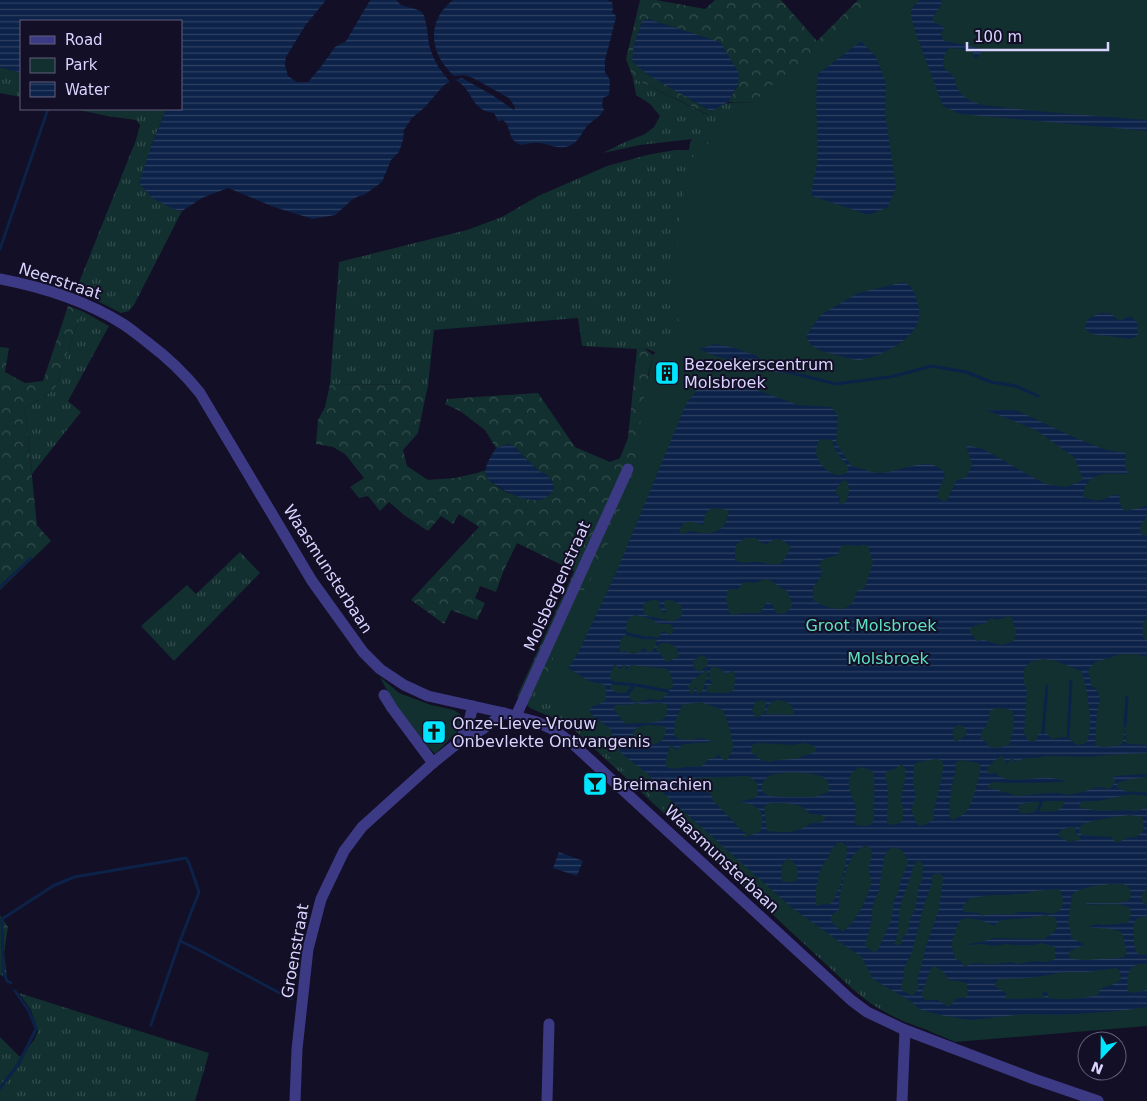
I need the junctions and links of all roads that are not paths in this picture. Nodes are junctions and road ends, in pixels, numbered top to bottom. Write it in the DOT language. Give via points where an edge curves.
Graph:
graph roads {
  1 [pos="0,279"];
  2 [pos="200,393"];
  3 [pos="628,469"];
  4 [pos="384,695"];
  5 [pos="473,706"];
  6 [pos="504,713"];
  7 [pos="516,716"];
  8 [pos="459,742"];
  9 [pos="433,763"];
  10 [pos="549,1024"];
  11 [pos="905,1030"];
  12 [pos="295,1101"];
  13 [pos="547,1101"];
  14 [pos="902,1101"];
  15 [pos="1098,1101"];
  1 -- 2 [label="street, Neerstraat" via="71,298 124,324 162,353"];
  2 -- 5 [label="street, Waasmunsterbaan" via="312,581 363,652 380,669 404,685 428,696"];
  3 -- 7 [label="street, Molsbergenstraat"];
  4 -- 9 [label="street"];
  5 -- 6 [label="street, Waasmunsterbaan"];
  5 -- 8 [label="street, Groenstraat"];
  6 -- 7 [label="street, Waasmunsterbaan"];
  6 -- 8 [label="street, Groenstraat"];
  7 -- 11 [label="street, Waasmunsterbaan" via="554,730 573,744 851,1000 867,1012"];
  8 -- 9 [label="street, Groenstraat"];
  9 -- 12 [label="street, Groenstraat" via="362,827 344,851 321,900 308,949 296,1048"];
  10 -- 13 [label="street"];
  11 -- 14 [label="street"];
  11 -- 15 [label="street, Waasmunsterbaan"];
}
